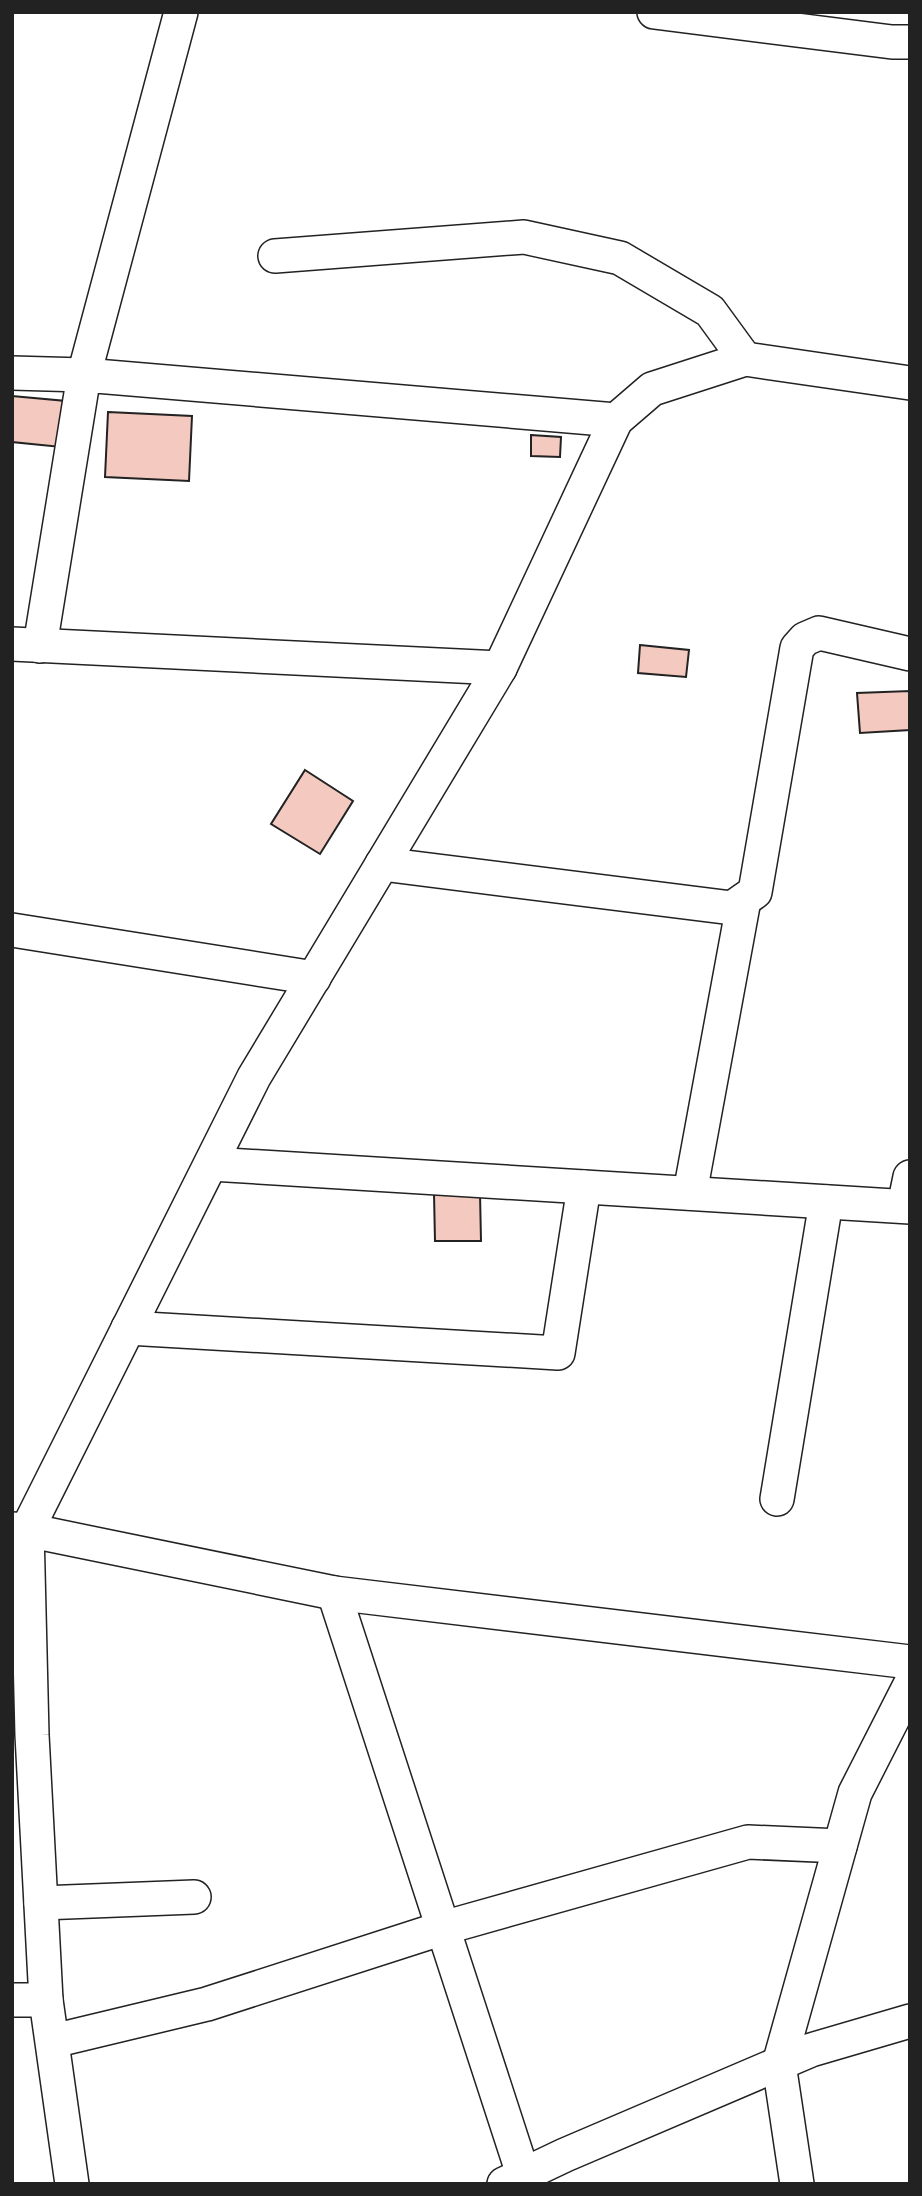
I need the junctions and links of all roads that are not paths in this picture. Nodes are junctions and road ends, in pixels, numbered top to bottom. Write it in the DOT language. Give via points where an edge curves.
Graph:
graph roads {
  1 [pos="181,12"];
  2 [pos="654,12"];
  3 [pos="910,42"];
  4 [pos="275,256"];
  5 [pos="745,359"];
  6 [pos="12,373"];
  7 [pos="84,375"];
  8 [pos="910,383"];
  9 [pos="616,420"];
  10 [pos="26,645"];
  11 [pos="910,654"];
  12 [pos="500,668"];
  13 [pos="383,864"];
  14 [pos="744,900"];
  15 [pos="12,930"];
  16 [pos="314,978"];
  17 [pos="211,1164"];
  18 [pos="584,1186"];
  19 [pos="690,1193"];
  20 [pos="908,1197"];
  21 [pos="826,1202"];
  22 [pos="128,1328"];
  23 [pos="777,1499"];
  24 [pos="20,1530"];
  25 [pos="334,1593"];
  26 [pos="910,1662"];
  27 [pos="910,1685"];
  28 [pos="840,1846"];
  29 [pos="194,1897"];
  30 [pos="41,1903"];
  31 [pos="443,1928"];
  32 [pos="12,2000"];
  33 [pos="47,2000"];
  34 [pos="910,2021"];
  35 [pos="53,2041"];
  36 [pos="779,2064"];
  37 [pos="570,2169"];
  38 [pos="514,2179"];
  39 [pos="72,2184"];
  40 [pos="797,2184"];
  1 -- 7 [label="street"];
  2 -- 3 [label="street"];
  4 -- 5 [label="street" via="524,237 620,258 710,311"];
  5 -- 8 [label="street"];
  5 -- 9 [label="street" via="652,389"];
  6 -- 7 [label="street"];
  7 -- 9 [label="street"];
  7 -- 10 [label="street"];
  9 -- 12 [label="street"];
  10 -- 12 [label="street"];
  11 -- 14 [label="street" via="819,634 797,648 755,892"];
  12 -- 13 [label="street"];
  13 -- 14 [label="street" via="732,908"];
  13 -- 16 [label="street"];
  14 -- 19 [label="street"];
  15 -- 16 [label="street"];
  16 -- 17 [label="street" via="254,1077"];
  17 -- 18 [label="street"];
  17 -- 22 [label="street"];
  18 -- 19 [label="street"];
  18 -- 22 [label="street" via="558,1353"];
  19 -- 21 [label="street"];
  20 -- 21 [label="street"];
  21 -- 23 [label="street"];
  22 -- 24 [label="street"];
  24 -- 25 [label="street"];
  24 -- 30 [label="street"];
  25 -- 26 [label="street"];
  25 -- 31 [label="street"];
  27 -- 28 [label="street" via="855,1793"];
  28 -- 31 [label="street" via="748,1842"];
  28 -- 36 [label="street"];
  29 -- 30 [label="street"];
  30 -- 33 [label="street"];
  31 -- 35 [label="street" via="207,2004"];
  31 -- 38 [label="street"];
  32 -- 33 [label="street"];
  33 -- 35 [label="street"];
  34 -- 36 [label="street"];
  35 -- 39 [label="street"];
  36 -- 37 [label="street"];
  36 -- 40 [label="street"];
  37 -- 38 [label="street"];
}
